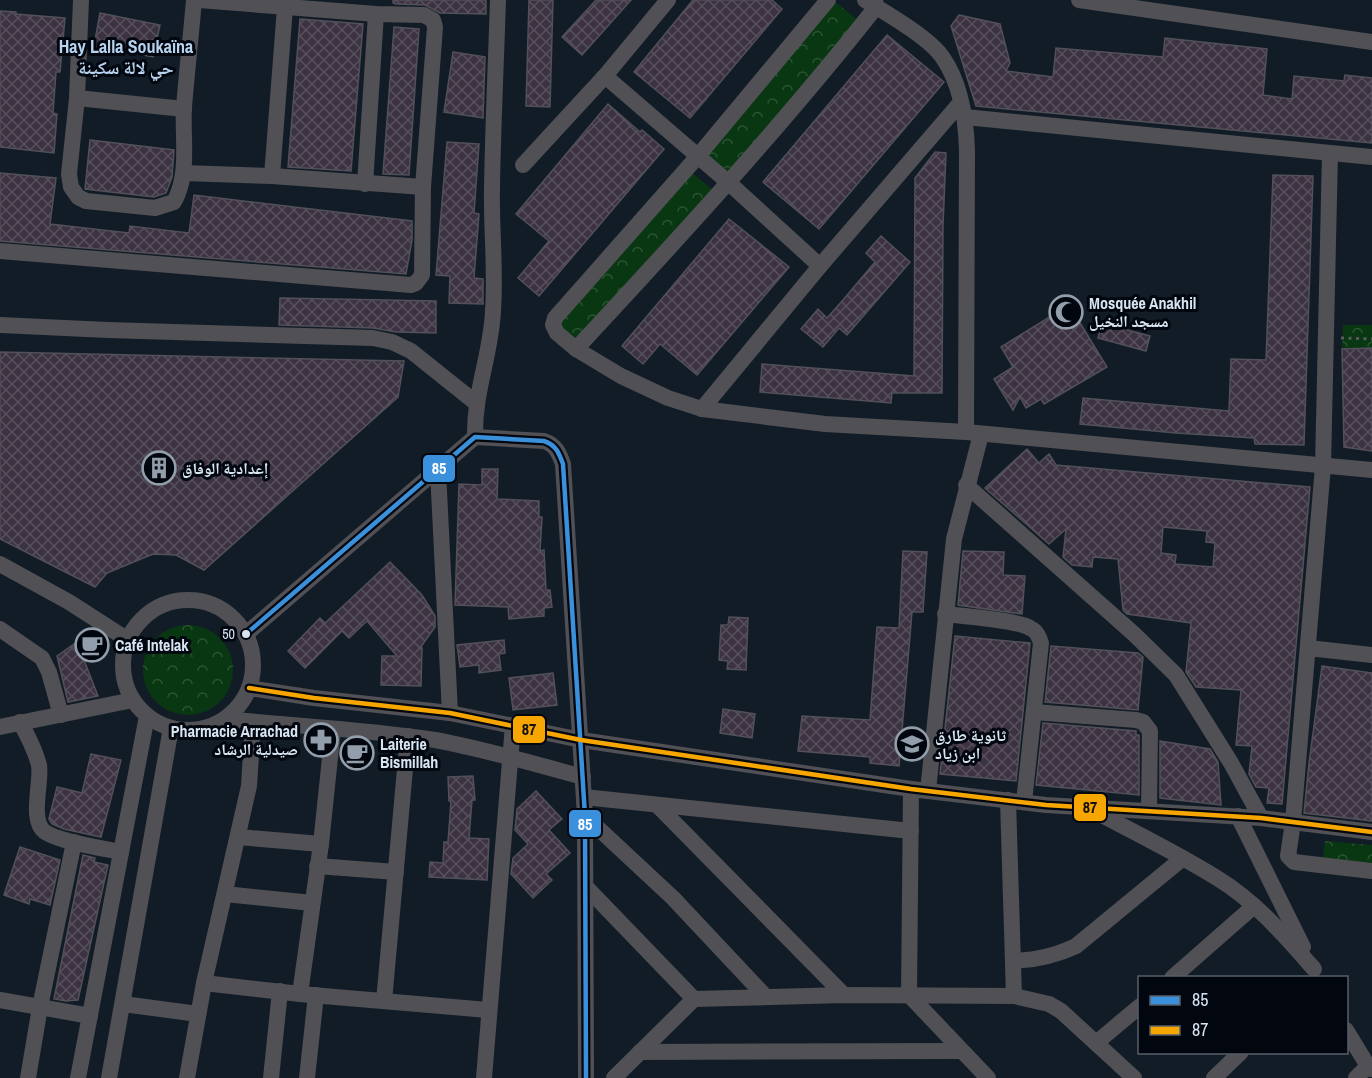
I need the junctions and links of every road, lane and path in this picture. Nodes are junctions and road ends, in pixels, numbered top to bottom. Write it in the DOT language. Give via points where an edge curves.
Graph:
graph roads {
  1 [pos="81,0"];
  2 [pos="194,0"];
  3 [pos="199,0"];
  4 [pos="498,0"];
  5 [pos="668,0"];
  6 [pos="828,0"];
  7 [pos="1079,0"];
  8 [pos="872,2"];
  9 [pos="285,6"];
  10 [pos="376,14"];
  11 [pos="1372,42"];
  12 [pos="605,76"];
  13 [pos="77,98"];
  14 [pos="184,109"];
  15 [pos="963,109"];
  16 [pos="1330,153"];
  17 [pos="698,156"];
  18 [pos="1372,157"];
  19 [pos="523,165"];
  20 [pos="184,173"];
  21 [pos="272,176"];
  22 [pos="729,183"];
  23 [pos="365,184"];
  24 [pos="423,187"];
  25 [pos="0,251"];
  26 [pos="820,266"];
  27 [pos="0,325"];
  28 [pos="1326,338"];
  29 [pos="1372,339"];
  30 [pos="576,349"];
  31 [pos="476,404"];
  32 [pos="702,409"];
  33 [pos="973,433"];
  34 [pos="475,437"];
  35 [pos="1323,466"];
  36 [pos="1372,470"];
  37 [pos="438,471"];
  38 [pos="966,485"];
  39 [pos="0,564"];
  40 [pos="945,614"];
  41 [pos="0,629"];
  42 [pos="246,634"];
  43 [pos="128,640"];
  44 [pos="1308,648"];
  45 [pos="1372,655"];
  46 [pos="249,688"];
  47 [pos="133,700"];
  48 [pos="1034,712"];
  49 [pos="450,713"];
  50 [pos="61,715"];
  51 [pos="147,716"];
  52 [pos="225,719"];
  53 [pos="20,722"];
  54 [pos="253,722"];
  55 [pos="513,725"];
  56 [pos="0,727"];
  57 [pos="171,728"];
  58 [pos="333,729"];
  59 [pos="408,736"];
  60 [pos="581,740"];
  61 [pos="510,757"];
  62 [pos="583,777"];
  63 [pos="911,789"];
  64 [pos="928,791"];
  65 [pos="584,797"];
  66 [pos="1016,801"];
  67 [pos="657,805"];
  68 [pos="1085,806"];
  69 [pos="1149,811"];
  70 [pos="585,816"];
  71 [pos="1238,816"];
  72 [pos="1261,818"];
  73 [pos="1293,822"];
  74 [pos="911,831"];
  75 [pos="1372,832"];
  76 [pos="238,837"];
  77 [pos="74,842"];
  78 [pos="321,844"];
  79 [pos="121,852"];
  80 [pos="1183,858"];
  81 [pos="317,866"];
  82 [pos="1372,871"];
  83 [pos="396,872"];
  84 [pos="586,887"];
  85 [pos="225,894"];
  86 [pos="312,903"];
  87 [pos="1254,906"];
  88 [pos="1013,961"];
  89 [pos="1318,975"];
  90 [pos="1174,976"];
  91 [pos="204,983"];
  92 [pos="280,991"];
  93 [pos="308,994"];
  94 [pos="844,994"];
  95 [pos="909,995"];
  96 [pos="1014,996"];
  97 [pos="766,997"];
  98 [pos="694,999"];
  99 [pos="0,1000"];
  100 [pos="384,1001"];
  101 [pos="123,1004"];
  102 [pos="40,1007"];
  103 [pos="1138,1008"];
  104 [pos="488,1010"];
  105 [pos="198,1014"];
  106 [pos="90,1016"];
  107 [pos="1348,1032"];
  108 [pos="1096,1043"];
  109 [pos="960,1051"];
  110 [pos="640,1053"];
  111 [pos="1240,1054"];
  112 [pos="1365,1071"];
  113 [pos="618,1077"];
  114 [pos="28,1078"];
  115 [pos="78,1078"];
  116 [pos="109,1078"];
  117 [pos="187,1078"];
  118 [pos="271,1078"];
  119 [pos="307,1078"];
  120 [pos="484,1078"];
  121 [pos="586,1078"];
  122 [pos="988,1078"];
  123 [pos="1134,1078"];
  124 [pos="1214,1078"];
  1 -- 13 [label="street"];
  2 -- 14 [label="street"];
  3 -- 9 [label="street"];
  4 -- 31 [label="street" via="492,189 494,311"];
  5 -- 12 [label="street"];
  6 -- 17 [label="street"];
  7 -- 11 [label="street"];
  8 -- 15 [label="street" via="933,46 953,79"];
  8 -- 22 [label="street" via="838,55"];
  9 -- 10 [label="street"];
  9 -- 21 [label="street"];
  10 -- 23 [label="street"];
  10 -- 24 [label="street" via="424,15 433,20 435,27"];
  12 -- 17 [label="street"];
  12 -- 19 [label="street"];
  13 -- 14 [label="street"];
  13 -- 20 [label="street" via="69,174 78,197 86,201 164,206 174,202"];
  14 -- 20 [label="street"];
  15 -- 16 [label="street"];
  15 -- 26 [label="street"];
  15 -- 33 [label="street"];
  16 -- 18 [label="street"];
  16 -- 28 [label="street"];
  17 -- 22 [label="street"];
  17 -- 30 [label="street" via="555,318 554,329"];
  20 -- 21 [label="street"];
  21 -- 23 [label="street"];
  22 -- 26 [label="street"];
  22 -- 30 [label="street"];
  23 -- 24 [label="street"];
  24 -- 25 [label="street" via="422,275 411,285"];
  26 -- 32 [label="street"];
  27 -- 31 [label="street" via="373,338 411,351"];
  28 -- 29 [label="path"];
  28 -- 35 [label="street"];
  30 -- 32 [label="street" via="631,381"];
  31 -- 34 [label="street"];
  32 -- 33 [label="street" via="825,424"];
  33 -- 35 [label="street"];
  33 -- 38 [label="street"];
  34 -- 37 [label="street"];
  34 -- 60 [label="street" via="544,441 554,446 563,464"];
  35 -- 36 [label="street"];
  35 -- 44 [label="street"];
  37 -- 42 [label="street"];
  37 -- 49 [label="street"];
  38 -- 40 [label="street" via="954,539"];
  38 -- 72 [label="street" via="1176,675"];
  39 -- 43 [label="street"];
  40 -- 48 [label="street" via="1023,624 1035,631 1041,643"];
  40 -- 64 [label="street"];
  41 -- 50 [label="street" via="42,658"];
  42 -- 43 [label="street" via="225,611 206,602 185,600 165,604 146,615"];
  42 -- 46 [label="street" via="254,660"];
  43 -- 47 [label="street" via="123,671"];
  44 -- 45 [label="street"];
  44 -- 73 [label="street"];
  46 -- 49 [label="street"];
  46 -- 52 [label="street" via="240,705"];
  47 -- 50 [label="street"];
  47 -- 51 [label="street"];
  48 -- 66 [label="street"];
  48 -- 69 [label="street" via="1143,722 1150,731"];
  49 -- 55 [label="street"];
  50 -- 53 [label="street"];
  51 -- 57 [label="street"];
  51 -- 79 [label="street"];
  52 -- 54 [label="street"];
  52 -- 57 [label="street" via="196,730"];
  53 -- 56 [label="street"];
  53 -- 77 [label="street" via="39,769 38,825 48,834"];
  54 -- 58 [label="street"];
  54 -- 76 [label="street" via="249,786"];
  55 -- 60 [label="street"];
  55 -- 61 [label="street"];
  57 -- 101 [label="street"];
  58 -- 59 [label="street"];
  58 -- 78 [label="street"];
  59 -- 61 [label="street"];
  59 -- 83 [label="street"];
  60 -- 62 [label="street"];
  60 -- 63 [label="street"];
  61 -- 62 [label="street"];
  61 -- 104 [label="street"];
  62 -- 65 [label="street"];
  63 -- 64 [label="street"];
  63 -- 74 [label="street"];
  64 -- 66 [label="street"];
  65 -- 67 [label="street"];
  65 -- 70 [label="street"];
  66 -- 68 [label="street"];
  66 -- 88 [label="street"];
  67 -- 74 [label="street"];
  67 -- 94 [label="street"];
  68 -- 69 [label="street"];
  68 -- 80 [label="street"];
  69 -- 71 [label="street"];
  70 -- 84 [label="street"];
  70 -- 97 [label="street" via="673,898"];
  71 -- 72 [label="street"];
  71 -- 89 [label="street"];
  72 -- 73 [label="street"];
  73 -- 75 [label="street"];
  73 -- 82 [label="street" via="1288,856 1294,862"];
  74 -- 95 [label="street"];
  76 -- 78 [label="street"];
  76 -- 85 [label="street"];
  77 -- 79 [label="street"];
  77 -- 102 [label="street"];
  78 -- 81 [label="street"];
  79 -- 106 [label="street"];
  80 -- 87 [label="street"];
  80 -- 88 [label="street" via="1076,946 1038,960"];
  81 -- 83 [label="street"];
  81 -- 86 [label="street"];
  83 -- 100 [label="street"];
  84 -- 98 [label="street"];
  84 -- 121 [label="street"];
  85 -- 86 [label="street"];
  85 -- 91 [label="street"];
  86 -- 93 [label="street"];
  87 -- 89 [label="street"];
  87 -- 90 [label="street"];
  88 -- 96 [label="street"];
  91 -- 92 [label="street"];
  91 -- 105 [label="street"];
  92 -- 93 [label="street"];
  92 -- 118 [label="street"];
  93 -- 100 [label="street"];
  93 -- 119 [label="street"];
  94 -- 95 [label="street"];
  94 -- 97 [label="street"];
  95 -- 96 [label="street"];
  95 -- 109 [label="street"];
  96 -- 108 [label="street" via="1055,1007"];
  97 -- 98 [label="street"];
  98 -- 110 [label="street"];
  99 -- 102 [label="street"];
  100 -- 104 [label="street"];
  101 -- 105 [label="street"];
  101 -- 116 [label="street"];
  102 -- 106 [label="street"];
  102 -- 114 [label="street"];
  103 -- 108 [label="street"];
  104 -- 120 [label="street"];
  105 -- 117 [label="street"];
  106 -- 115 [label="street"];
  107 -- 112 [label="street"];
  108 -- 123 [label="street"];
  109 -- 110 [label="street"];
  109 -- 122 [label="street"];
  110 -- 113 [label="street"];
  111 -- 124 [label="street"];
}
